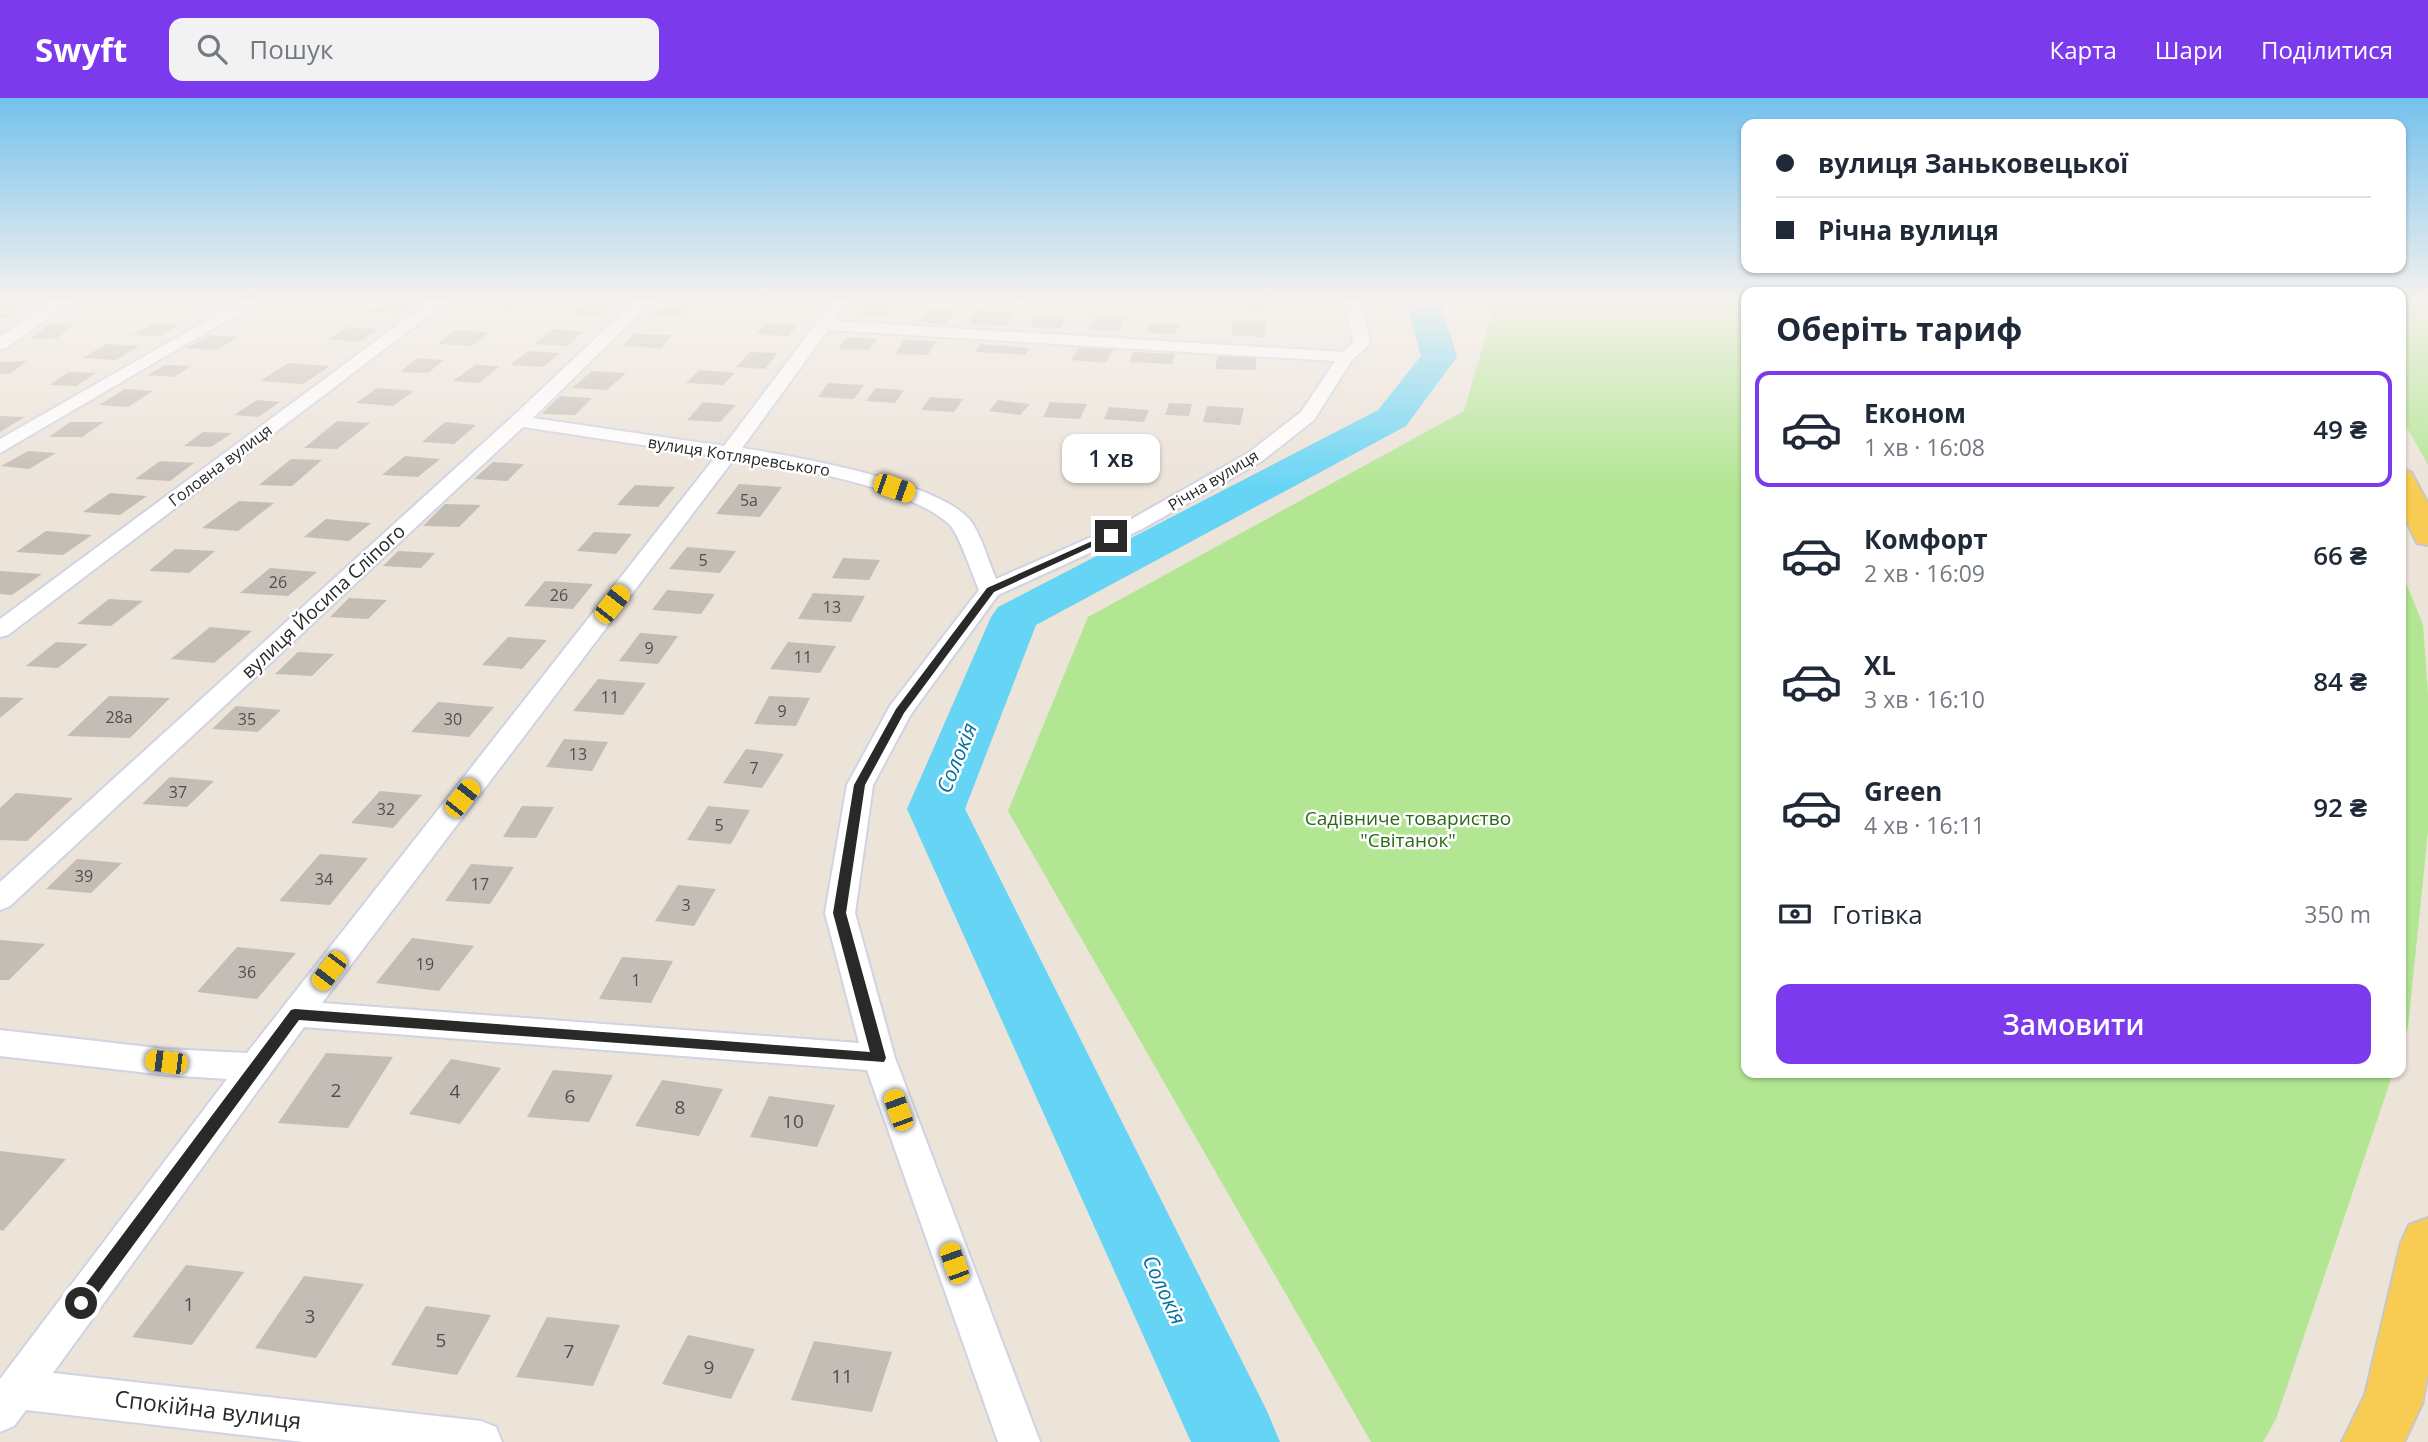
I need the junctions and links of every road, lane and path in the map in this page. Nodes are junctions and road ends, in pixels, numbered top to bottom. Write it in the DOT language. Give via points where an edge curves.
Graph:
graph roads {
  1 [pos="143,364"];
  2 [pos="356,364"];
  3 [pos="579,364"];
  4 [pos="794,364"];
  5 [pos="1342,364"];
  6 [pos="519,421"];
  7 [pos="0,447"];
  8 [pos="729,453"];
  9 [pos="2406,489"];
  10 [pos="2428,536"];
  11 [pos="990,590"];
  12 [pos="0,630"];
  13 [pos="0,899"];
  14 [pos="295,1014"];
  15 [pos="0,1042"];
  16 [pos="879,1058"];
  17 [pos="255,1067"];
  18 [pos="2428,1242"];
  19 [pos="9,1401"];
  20 [pos="481,1442"];
  21 [pos="1019,1442"];
  22 [pos="2372,1442"];
  1 -- 7 [label="street"];
  2 -- 12 [label="street, Головна вулиця"];
  3 -- 6 [label="street, вулиця Йосипа Сліпого"];
  4 -- 8 [label="street"];
  5 -- 11 [label="street, Річна вулиця" via="1308,416 1255,457 1135,525"];
  6 -- 8 [label="street, вулиця Котляревського"];
  6 -- 13 [label="street, вулиця Йосипа Сліпого"];
  8 -- 11 [label="street, вулиця Котляревського" via="814,466 922,498 961,523"];
  8 -- 14 [label="street"];
  9 -- 10 [label="main road"];
  11 -- 16 [label="street" via="899,712 860,785 840,913"];
  14 -- 16 [label="street"];
  14 -- 17 [label="street"];
  15 -- 17 [label="street" via="166,1062"];
  16 -- 21 [label="street"];
  17 -- 19 [label="street"];
  18 -- 22 [label="main road" via="2392,1404"];
  19 -- 20 [label="street, Спокійна вулиця"];
}
